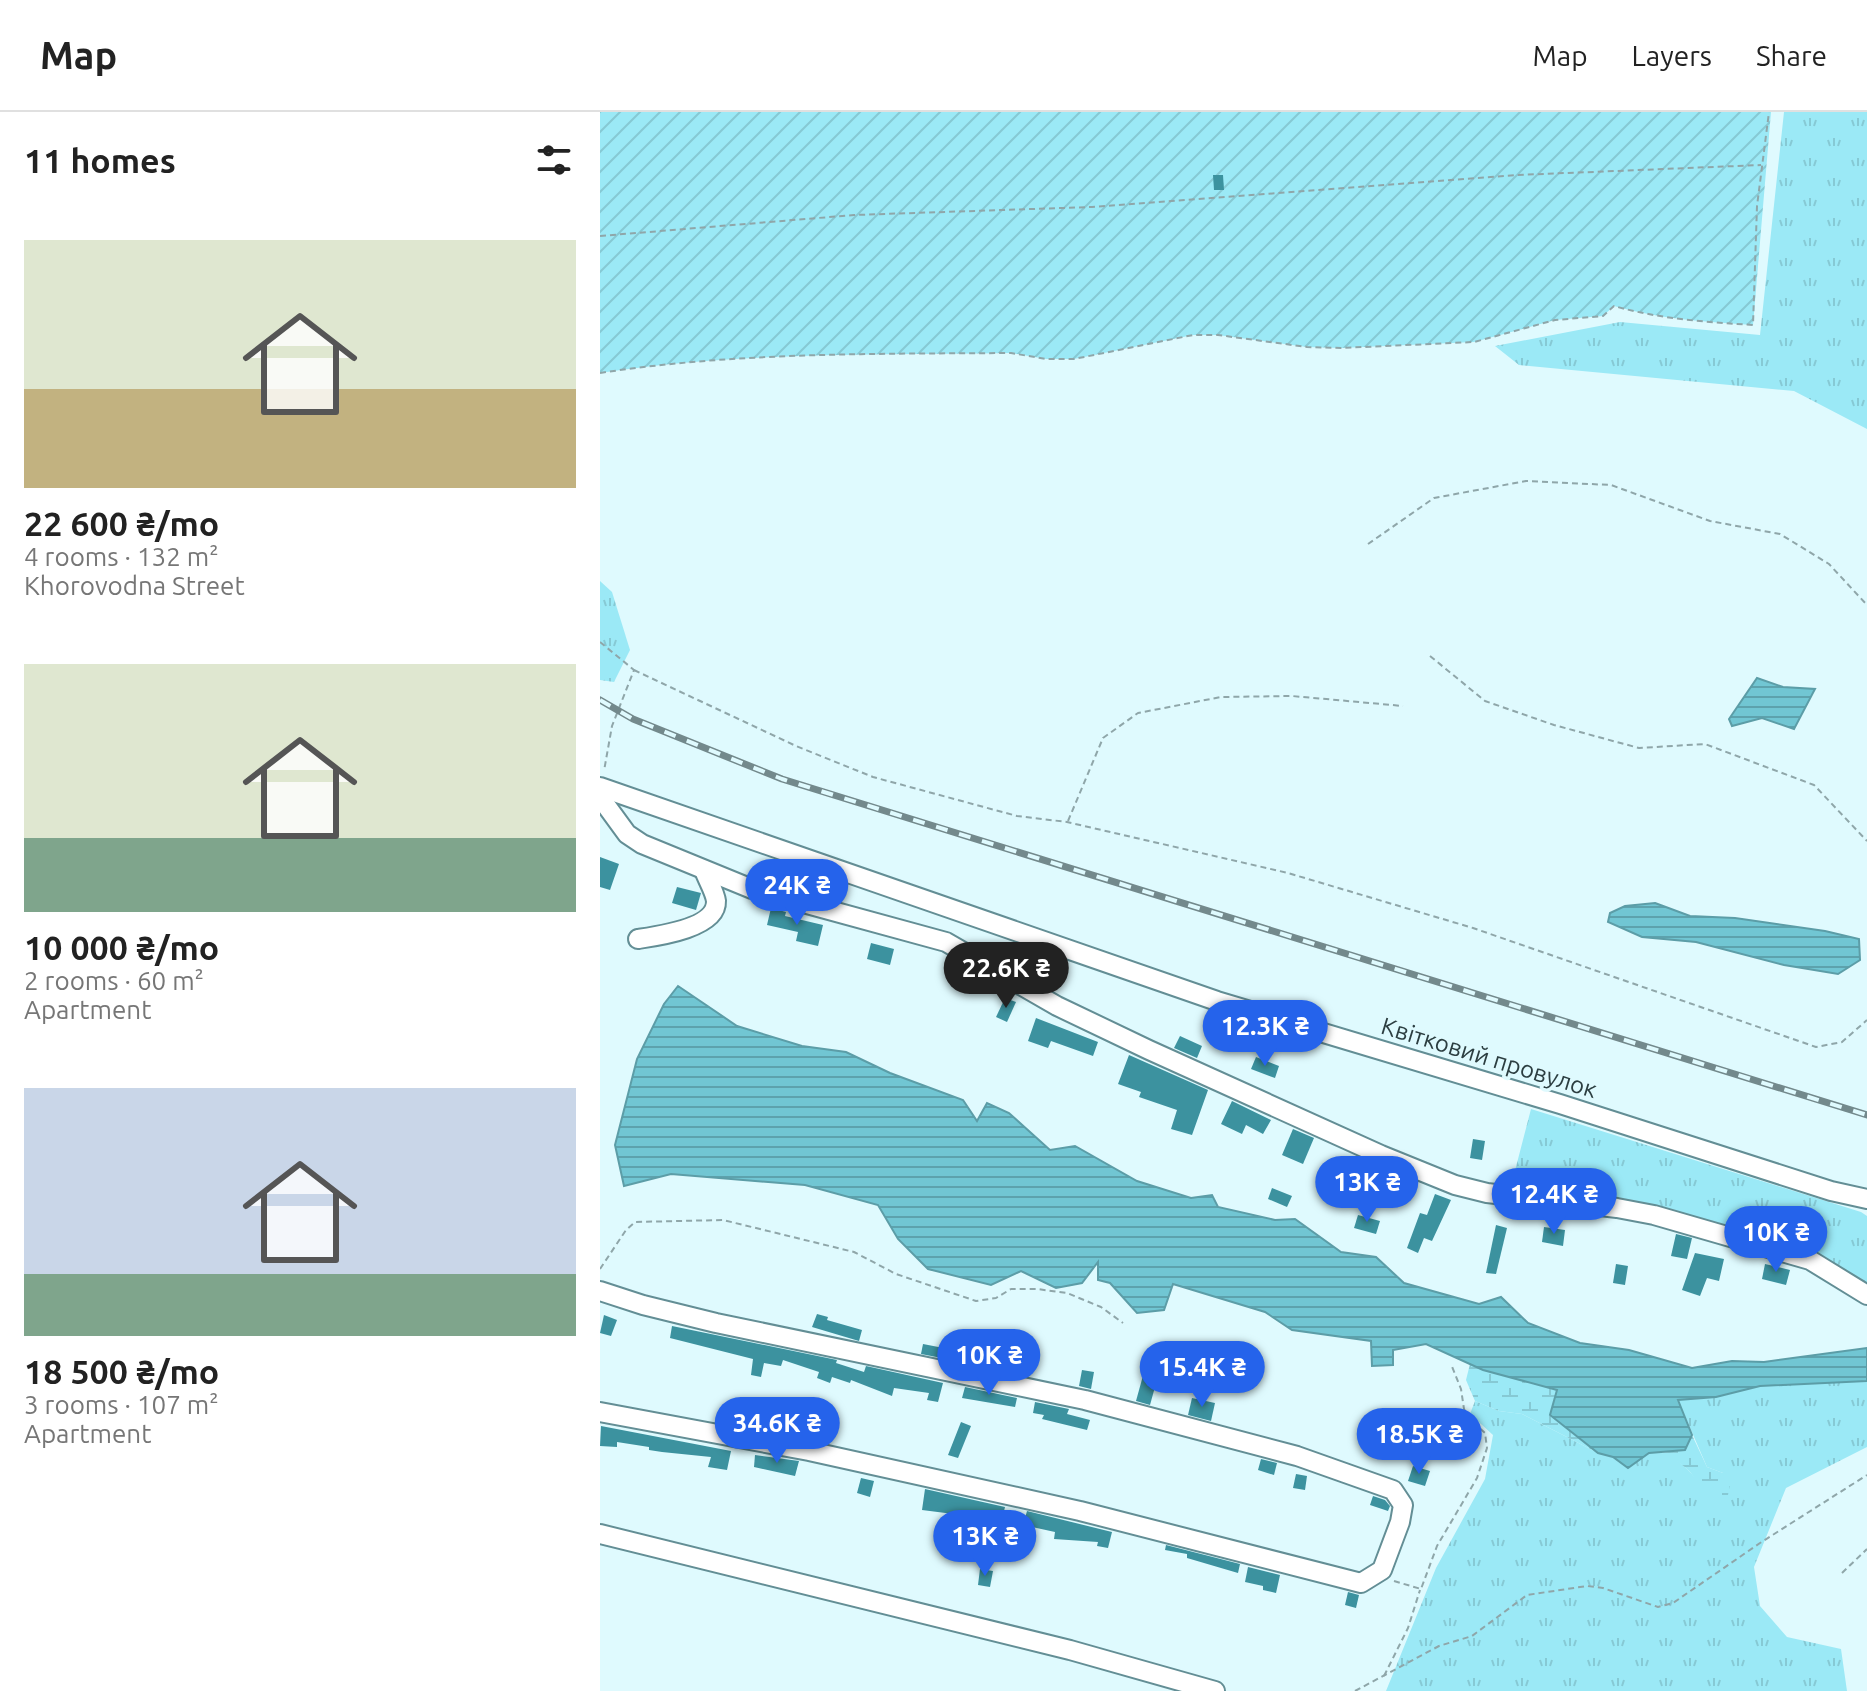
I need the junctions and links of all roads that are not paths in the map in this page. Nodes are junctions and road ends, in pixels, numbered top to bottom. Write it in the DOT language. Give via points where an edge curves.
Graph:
graph roads {
  1 [pos="602,779"];
  2 [pos="600,797"];
  3 [pos="704,870"];
  4 [pos="638,939"];
  5 [pos="1867,1199"];
  6 [pos="600,1291"];
  7 [pos="1867,1295"];
  8 [pos="600,1412"];
  9 [pos="600,1534"];
  10 [pos="1215,1691"];
  1 -- 5 [label="street, Квітковий провулок" via="1217,1001"];
  2 -- 3 [label="street" via="627,834"];
  3 -- 4 [label="street" via="716,900 704,921 668,935"];
  3 -- 7 [label="street" via="752,889 946,942 1057,1006 1149,1050 1455,1185 1654,1215 1810,1260"];
  6 -- 8 [label="street" via="716,1323 1085,1400 1297,1456 1393,1490 1403,1505 1382,1570 1361,1583 1065,1507"];
  9 -- 10 [label="street"];
}
